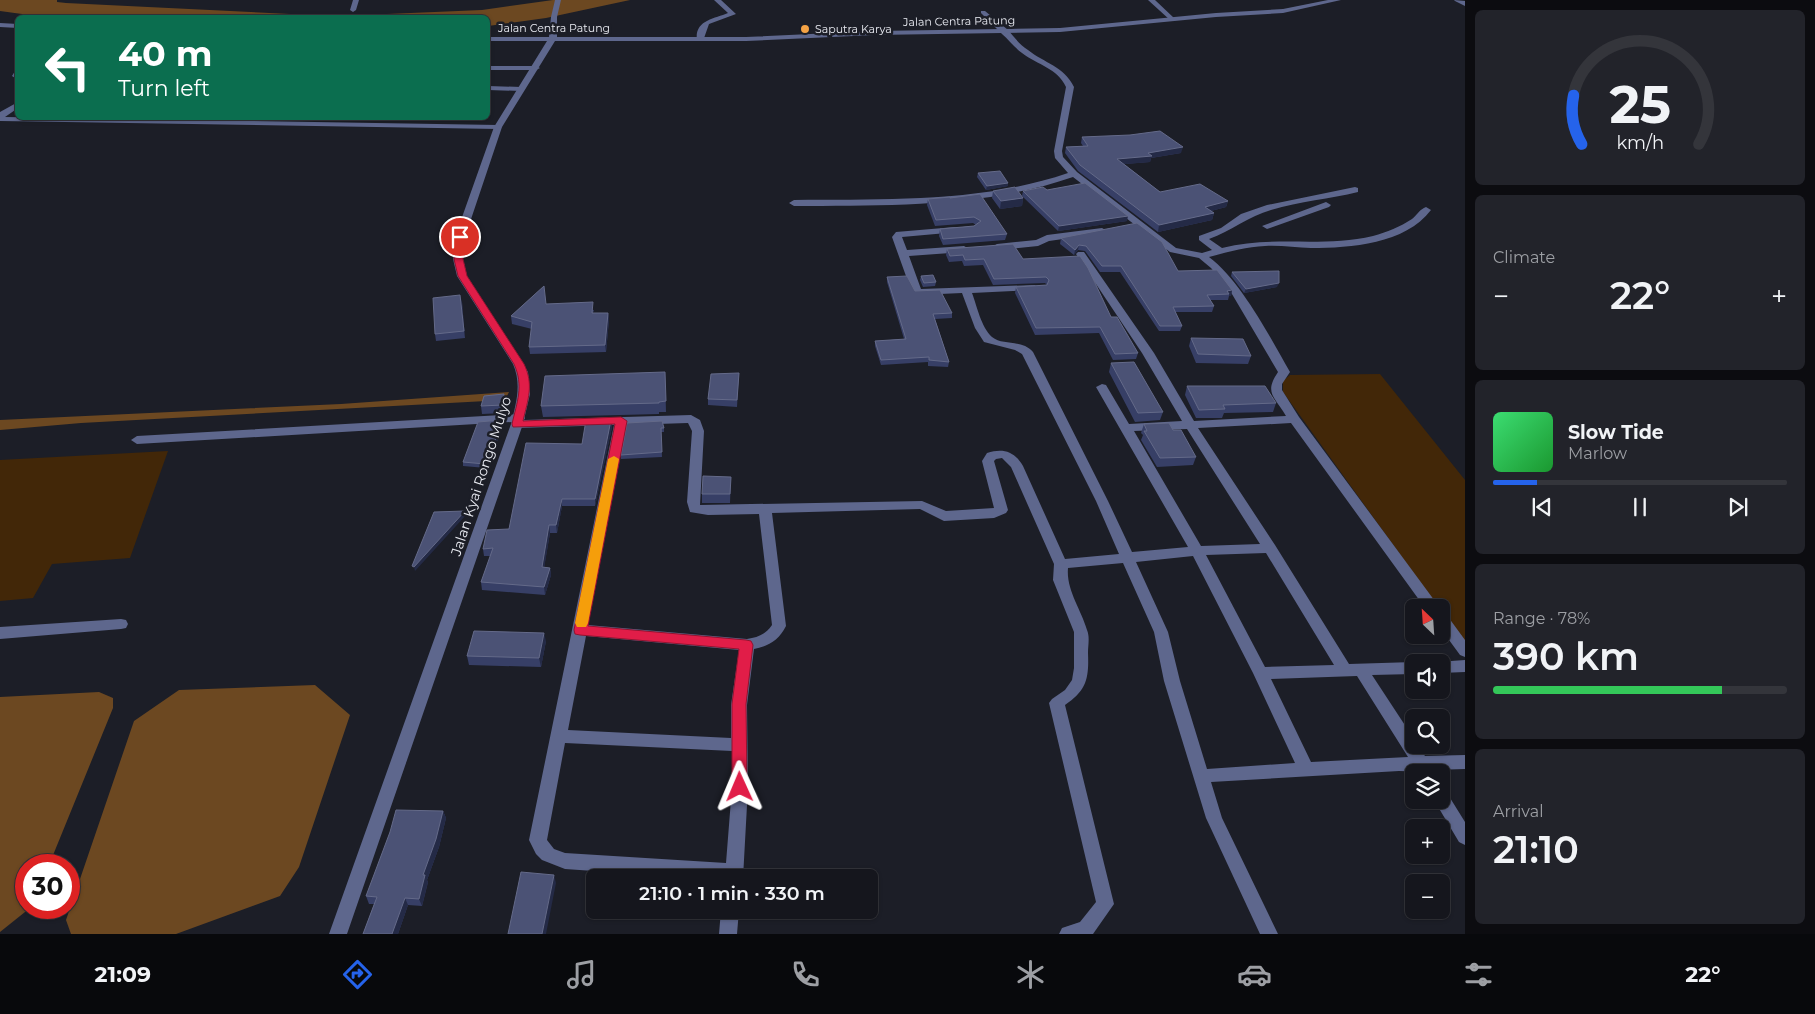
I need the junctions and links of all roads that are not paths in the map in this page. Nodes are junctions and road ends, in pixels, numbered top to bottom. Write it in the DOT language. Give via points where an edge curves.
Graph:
graph roads {
  1 [pos="356,0"];
  2 [pos="558,0"];
  3 [pos="717,0"];
  4 [pos="1151,0"];
  5 [pos="1338,0"];
  6 [pos="1456,0"];
  7 [pos="1465,4"];
  8 [pos="353,10"];
  9 [pos="983,12"];
  10 [pos="1172,19"];
  11 [pos="0,25"];
  12 [pos="15,26"];
  13 [pos="1005,32"];
  14 [pos="553,38"];
  15 [pos="490,39"];
  16 [pos="700,39"];
  17 [pos="490,68"];
  18 [pos="536,68"];
  19 [pos="490,88"];
  20 [pos="521,89"];
  21 [pos="15,106"];
  22 [pos="0,118"];
  23 [pos="15,118"];
  24 [pos="220,120"];
  25 [pos="444,120"];
  26 [pos="440,126"];
  27 [pos="498,127"];
  28 [pos="1074,174"];
  29 [pos="1355,190"];
  30 [pos="794,203"];
  31 [pos="1326,205"];
  32 [pos="1426,210"];
  33 [pos="1139,223"];
  34 [pos="1267,226"];
  35 [pos="964,229"];
  36 [pos="991,247"];
  37 [pos="971,248"];
  38 [pos="1220,251"];
  39 [pos="903,253"];
  40 [pos="1081,254"];
  41 [pos="1202,256"];
  42 [pos="1041,287"];
  43 [pos="966,291"];
  44 [pos="1102,387"];
  45 [pos="1294,419"];
  46 [pos="518,421"];
  47 [pos="621,421"];
  48 [pos="1189,423"];
  49 [pos="1126,428"];
  50 [pos="137,440"];
  51 [pos="765,509"];
  52 [pos="1270,548"];
  53 [pos="1197,552"];
  54 [pos="1127,558"];
  55 [pos="1061,564"];
  56 [pos="1427,599"];
  57 [pos="121,624"];
  58 [pos="580,630"];
  59 [pos="1450,630"];
  60 [pos="0,634"];
  61 [pos="746,645"];
  62 [pos="1465,650"];
  63 [pos="1450,666"];
  64 [pos="1465,666"];
  65 [pos="1405,668"];
  66 [pos="1344,669"];
  67 [pos="1361,670"];
  68 [pos="1262,673"];
  69 [pos="559,736"];
  70 [pos="739,745"];
  71 [pos="1465,762"];
  72 [pos="1420,764"];
  73 [pos="1448,764"];
  74 [pos="1405,768"];
  75 [pos="1307,771"];
  76 [pos="1201,776"];
  77 [pos="1448,809"];
  78 [pos="1465,837"];
  79 [pos="662,869"];
  80 [pos="734,869"];
  81 [pos="729,919"];
  82 [pos="338,934"];
  83 [pos="728,934"];
  84 [pos="1068,934"];
  85 [pos="1269,934"];
  1 -- 8 [label="street"];
  2 -- 14 [label="street, Jalan Kyai Rongo Mulyo"];
  3 -- 16 [label="street" via="733,14 708,21 703,25"];
  4 -- 10 [label="street"];
  5 -- 10 [label="street, Jalan Centra Patung" via="1283,11"];
  6 -- 7 [label="street"];
  9 -- 13 [label="street"];
  10 -- 13 [label="street, Jalan Centra Patung"];
  11 -- 12 [label="street"];
  13 -- 16 [label="street, Jalan Centra Patung"];
  13 -- 28 [label="street" via="1026,53 1068,79 1070,87 1058,151 1059,158"];
  14 -- 15 [label="street, Jalan Centra Patung"];
  14 -- 16 [label="street, Jalan Centra Patung"];
  14 -- 18 [label="street, Jalan Kyai Rongo Mulyo"];
  17 -- 18 [label="street"];
  18 -- 20 [label="street, Jalan Kyai Rongo Mulyo"];
  19 -- 20 [label="street"];
  20 -- 27 [label="street, Jalan Kyai Rongo Mulyo"];
  21 -- 22 [label="street"];
  22 -- 23 [label="street"];
  24 -- 26 [label="street"];
  25 -- 26 [label="street"];
  26 -- 27 [label="street"];
  27 -- 46 [label="street, Jalan Kyai Rongo Mulyo" via="460,237 458,259 462,276 525,376 526,387"];
  28 -- 30 [label="street" via="1031,188 978,196"];
  28 -- 33 [label="street"];
  29 -- 38 [label="street" via="1287,203 1244,216 1224,230 1202,238"];
  31 -- 34 [label="street"];
  32 -- 38 [label="street" via="1408,227 1348,243 1274,243"];
  33 -- 36 [label="street" via="1047,238 1038,243"];
  33 -- 41 [label="street" via="1174,250"];
  35 -- 39 [label="street" via="900,234 897,237"];
  37 -- 39 [label="street"];
  38 -- 41 [label="street"];
  39 -- 43 [label="street" via="918,292"];
  40 -- 48 [label="street" via="1148,353"];
  41 -- 45 [label="street" via="1233,288 1270,347 1284,372 1276,390"];
  42 -- 43 [label="street"];
  43 -- 54 [label="street" via="985,338 1017,345 1027,352"];
  44 -- 49 [label="street"];
  45 -- 48 [label="street"];
  45 -- 56 [label="street"];
  46 -- 47 [label="street"];
  46 -- 50 [label="street"];
  46 -- 82 [label="street, Jalan Kyai Rongo Mulyo"];
  47 -- 51 [label="street" via="691,419 698,431 695,509"];
  47 -- 58 [label="street"];
  48 -- 49 [label="street"];
  48 -- 52 [label="street"];
  49 -- 53 [label="street"];
  51 -- 55 [label="street" via="922,505 944,516 994,514 1001,510 988,461 991,456 1001,453 1011,457 1017,466"];
  51 -- 61 [label="street" via="779,626 773,636"];
  52 -- 53 [label="street"];
  52 -- 66 [label="street"];
  53 -- 54 [label="street"];
  53 -- 68 [label="street"];
  54 -- 55 [label="street"];
  54 -- 76 [label="street" via="1161,632 1172,681"];
  55 -- 84 [label="street" via="1060,580 1081,632 1081,668 1079,682 1057,703 1104,904 1086,929"];
  57 -- 60 [label="street"];
  58 -- 61 [label="street"];
  58 -- 69 [label="street"];
  59 -- 62 [label="street"];
  61 -- 70 [label="street" via="739,704"];
  63 -- 64 [label="street"];
  65 -- 67 [label="street"];
  66 -- 67 [label="street"];
  66 -- 68 [label="street"];
  67 -- 72 [label="street"];
  68 -- 75 [label="street"];
  69 -- 70 [label="street"];
  69 -- 79 [label="street" via="538,840 542,851 551,858 565,861"];
  70 -- 80 [label="street" via="740,787"];
  71 -- 73 [label="street"];
  74 -- 75 [label="street"];
  75 -- 76 [label="street"];
  76 -- 85 [label="street" via="1214,818"];
  77 -- 78 [label="street"];
  81 -- 83 [label="street"];
}
